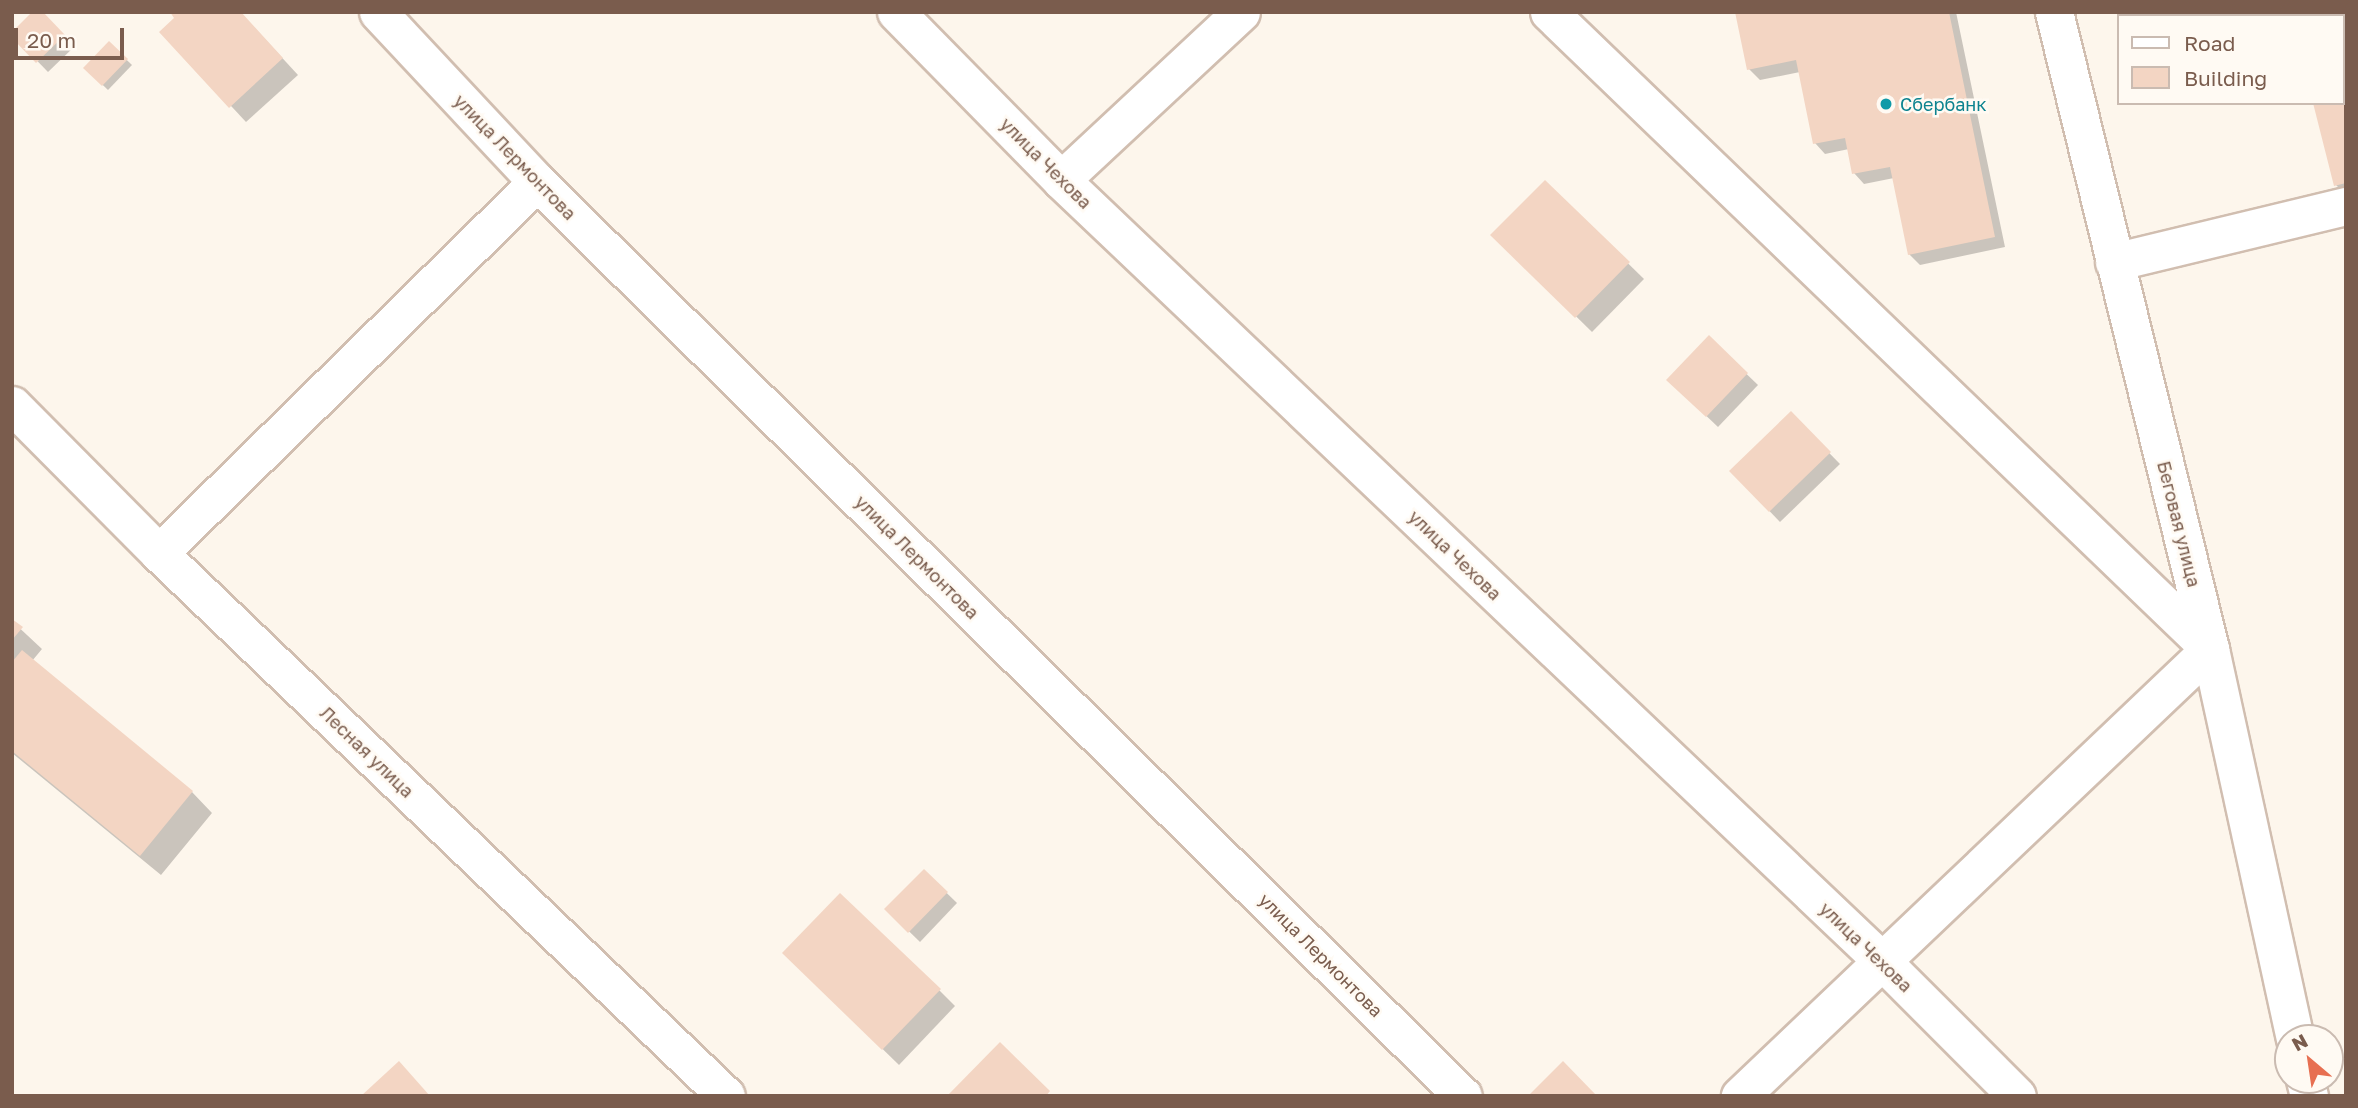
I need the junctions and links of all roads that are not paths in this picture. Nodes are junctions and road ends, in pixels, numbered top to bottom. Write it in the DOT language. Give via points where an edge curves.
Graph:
graph roads {
  1 [pos="378,12"];
  2 [pos="897,12"];
  3 [pos="1241,12"];
  4 [pos="1549,12"];
  5 [pos="2054,12"];
  6 [pos="1061,180"];
  7 [pos="537,182"];
  8 [pos="2346,205"];
  9 [pos="2114,262"];
  10 [pos="12,405"];
  11 [pos="159,552"];
  12 [pos="2210,649"];
  13 [pos="1881,960"];
  14 [pos="2292,1024"];
  15 [pos="726,1096"];
  16 [pos="1463,1096"];
  17 [pos="1740,1096"];
  18 [pos="2017,1096"];
  1 -- 7 [label="street, улица Лермонтова"];
  2 -- 6 [label="street, улица Чехова"];
  3 -- 6 [label="street"];
  4 -- 12 [label="street"];
  5 -- 9 [label="street, Беговая улица"];
  6 -- 13 [label="street, улица Чехова"];
  7 -- 11 [label="street"];
  7 -- 16 [label="street, улица Лермонтова"];
  8 -- 9 [label="street"];
  9 -- 12 [label="street, Беговая улица"];
  10 -- 11 [label="street, Лесная улица"];
  11 -- 15 [label="street, Лесная улица"];
  12 -- 13 [label="street"];
  12 -- 14 [label="street, Беговая улица"];
  13 -- 17 [label="street"];
  13 -- 18 [label="street, улица Чехова"];
}
